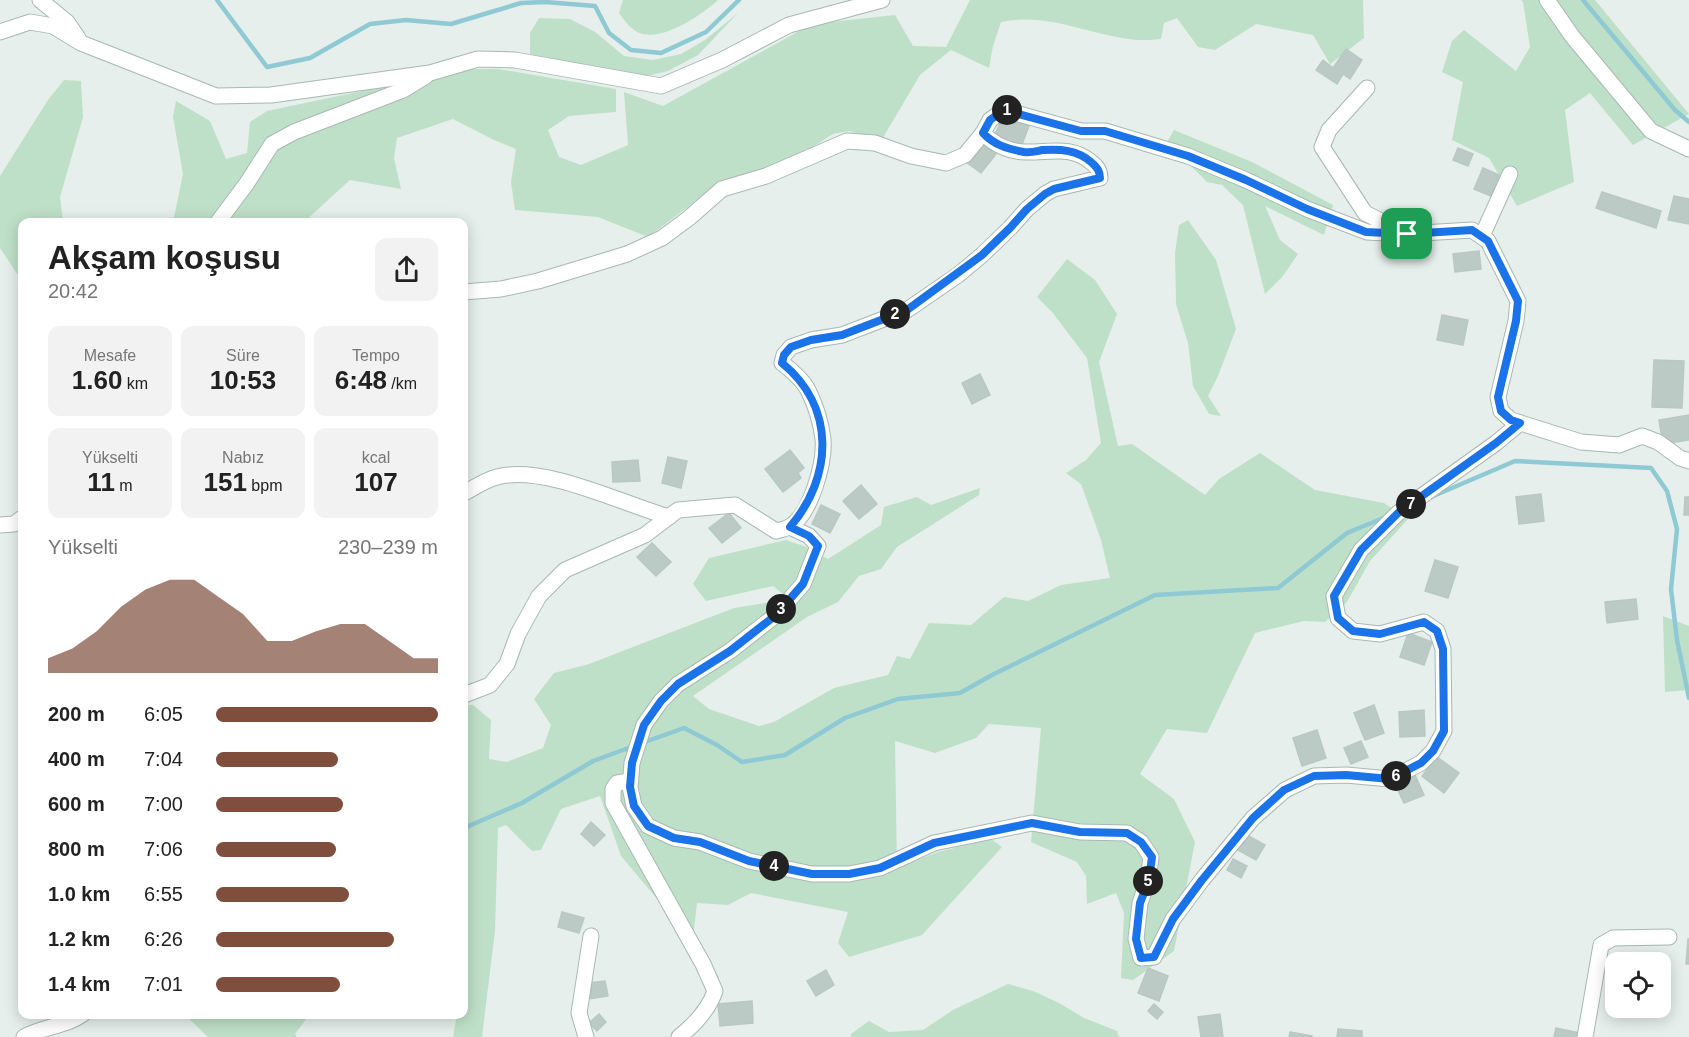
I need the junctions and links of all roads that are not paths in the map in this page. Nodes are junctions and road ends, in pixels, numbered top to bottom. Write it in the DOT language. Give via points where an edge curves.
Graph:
graph roads {
  1 [pos="40,0"];
  2 [pos="882,0"];
  3 [pos="1547,0"];
  4 [pos="0,32"];
  5 [pos="81,42"];
  6 [pos="430,73"];
  7 [pos="1367,88"];
  8 [pos="983,133"];
  9 [pos="1689,149"];
  10 [pos="1510,174"];
  11 [pos="221,218"];
  12 [pos="1407,234"];
  13 [pos="1482,237"];
  14 [pos="468,292"];
  15 [pos="1520,423"];
  16 [pos="1689,461"];
  17 [pos="468,491"];
  18 [pos="669,517"];
  19 [pos="18,521"];
  20 [pos="0,525"];
  21 [pos="790,527"];
  22 [pos="468,693"];
  23 [pos="630,782"];
  24 [pos="591,936"];
  25 [pos="1669,937"];
  26 [pos="74,1019"];
  27 [pos="24,1037"];
  28 [pos="586,1037"];
  29 [pos="679,1037"];
  30 [pos="1585,1037"];
  1 -- 5 [label="street" via="67,22"];
  2 -- 6 [label="street" via="789,25 662,86 515,60 478,58"];
  3 -- 9 [label="street" via="1651,131"];
  4 -- 5 [label="street" via="30,22 52,26"];
  5 -- 6 [label="street" via="216,96 271,95"];
  6 -- 11 [label="street" via="403,90 272,144"];
  7 -- 12 [label="street" via="1329,130 1322,147 1365,213"];
  8 -- 12 [label="street" via="990,120 1004,110 1081,131 1105,131 1188,156 1366,232"];
  8 -- 14 [label="street" via="965,155 946,163 875,143 847,141 766,176 722,189 662,238 627,254 538,281"];
  8 -- 21 [label="street" via="1009,149 1072,151 1084,155 1100,172 1100,178 1045,194 982,255 907,310 842,335 791,347 782,363 807,388 823,439 821,469 812,495"];
  10 -- 13 [label="street"];
  12 -- 13 [label="street" via="1472,230"];
  13 -- 15 [label="street" via="1488,241 1518,301 1498,397 1501,411"];
  15 -- 16 [label="street" via="1581,442 1619,445 1642,436"];
  15 -- 23 [label="street" via="1398,513 1361,550 1334,596 1338,618 1353,631 1380,634 1424,622 1437,631 1443,649 1444,731 1433,751 1421,763 1390,779 1314,776 1284,790 1253,818 1202,880 1173,919 1154,957 1141,958 1136,939 1152,857 1141,842 1127,833 1080,832 1032,823 934,843 880,868 849,874 812,874 749,861 648,826 634,806"];
  17 -- 18 [label="street" via="497,477 527,475 592,489"];
  18 -- 21 [label="street" via="678,510 735,505 776,531"];
  18 -- 22 [label="street" via="645,535 565,570 539,596 507,664 490,685"];
  19 -- 20 [label="street"];
  21 -- 23 [label="street" via="809,536 818,546 803,584 776,615 678,684 661,701 644,725 634,753"];
  23 -- 29 [label="street" via="617,783 613,803 716,991"];
  24 -- 28 [label="street" via="579,1013"];
  25 -- 30 [label="street" via="1613,938 1601,945"];
  26 -- 27 [label="street"];
}
